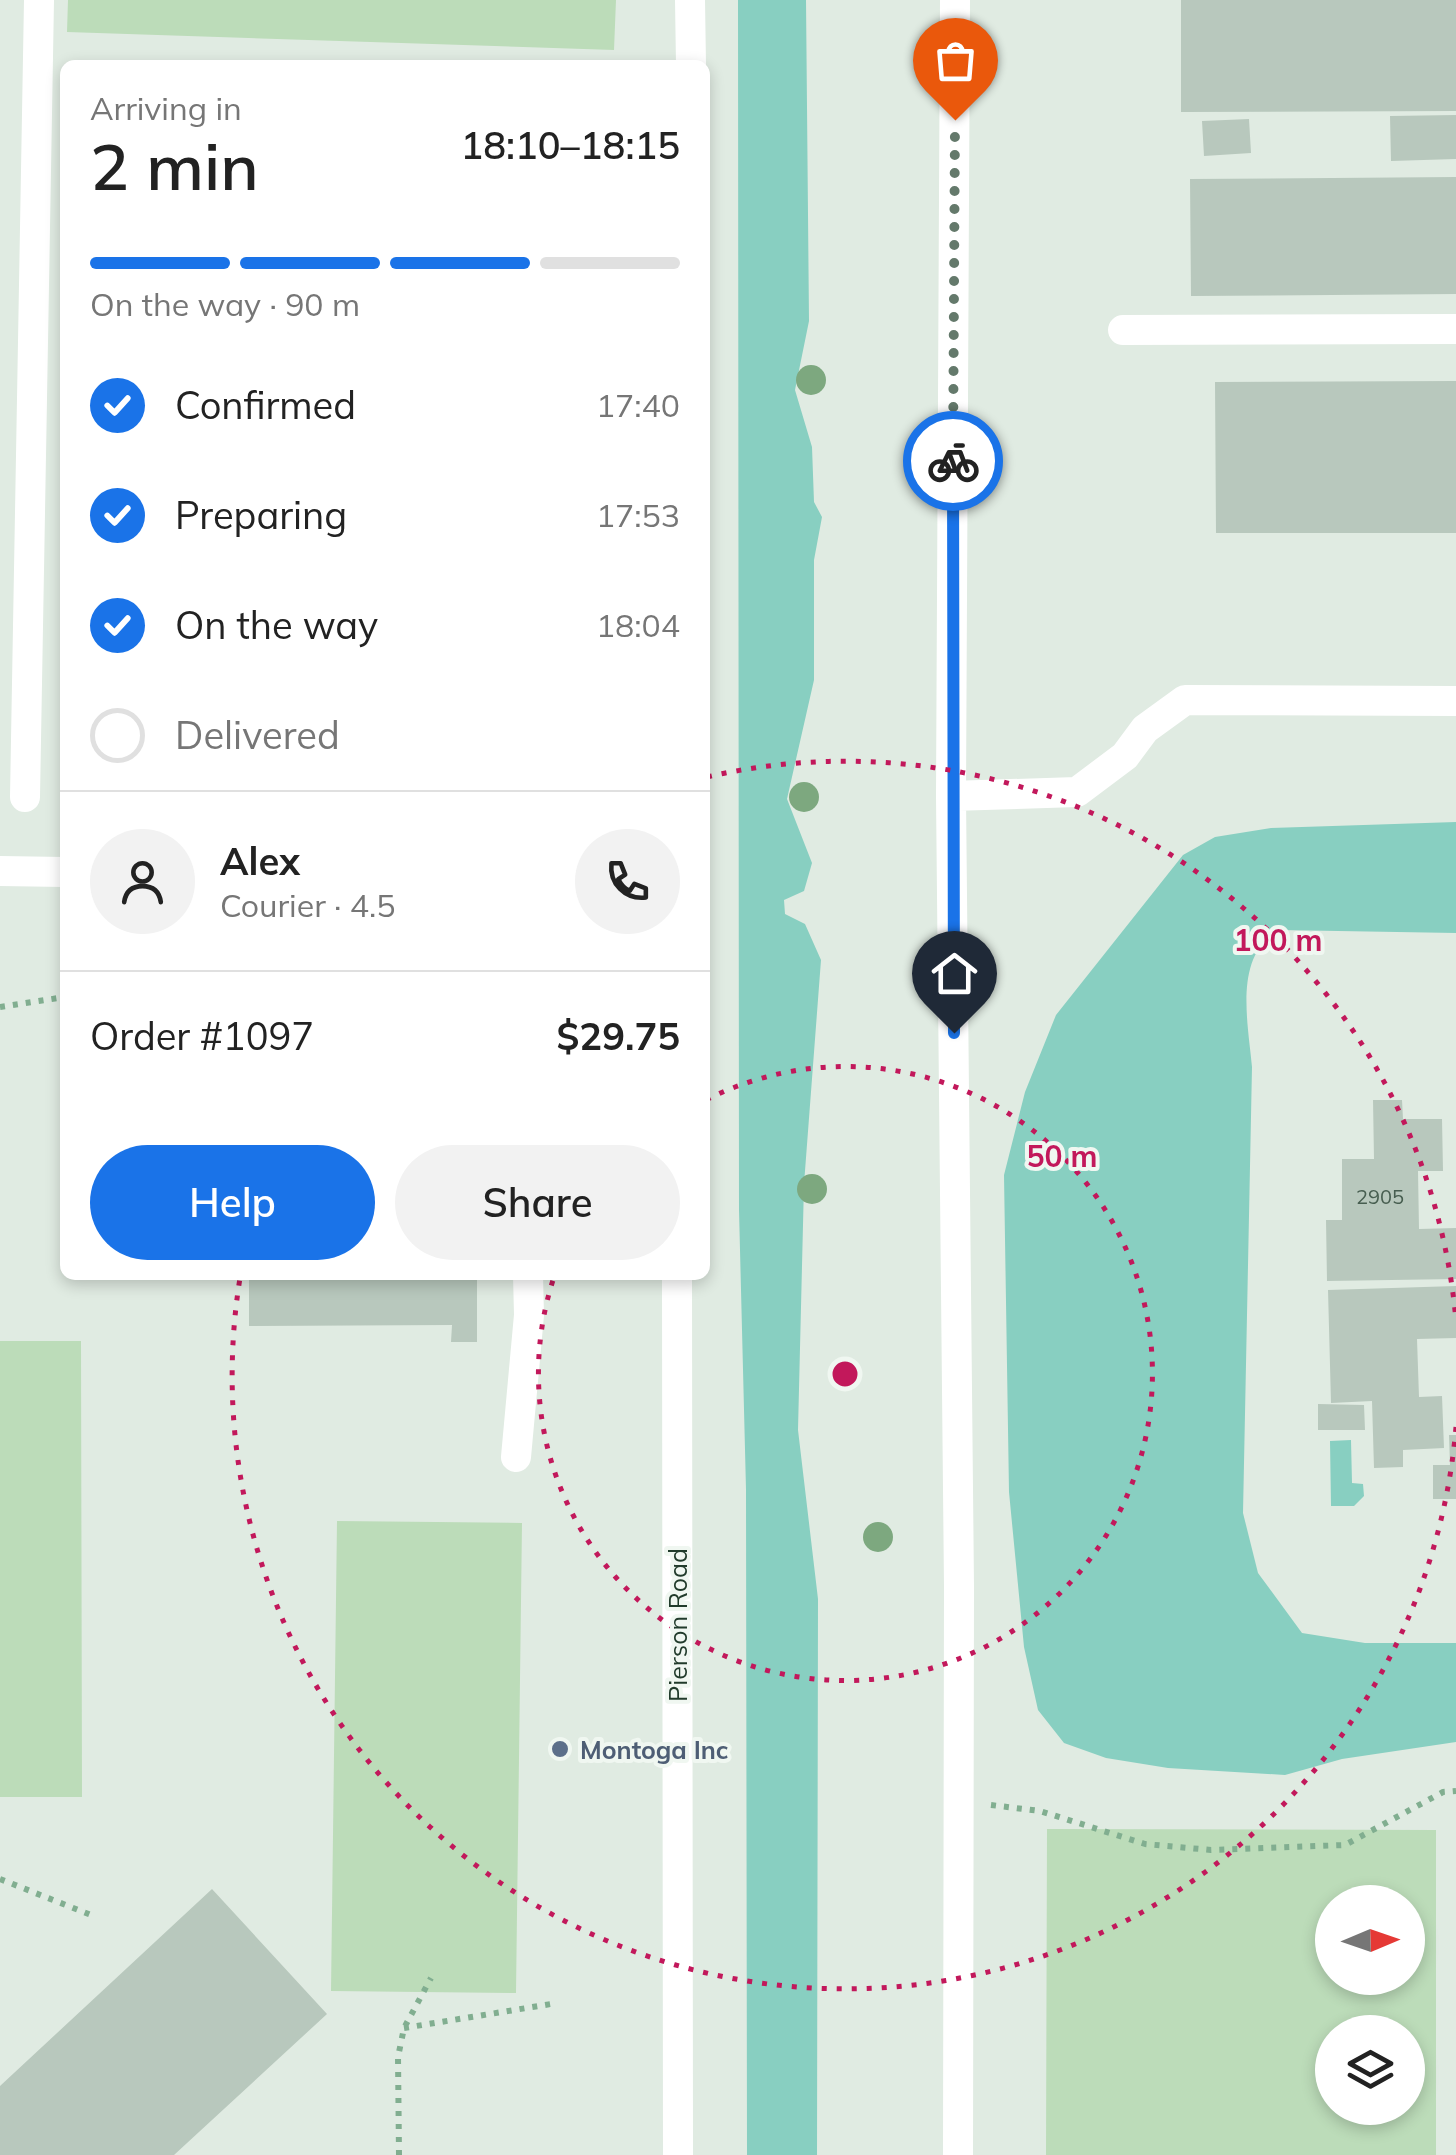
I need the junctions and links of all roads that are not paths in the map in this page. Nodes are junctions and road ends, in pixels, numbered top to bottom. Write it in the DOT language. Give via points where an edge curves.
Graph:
graph roads {
  1 [pos="38,0"];
  2 [pos="690,0"];
  3 [pos="956,0"];
  4 [pos="690,60"];
  5 [pos="1456,328"];
  6 [pos="1123,330"];
  7 [pos="1456,701"];
  8 [pos="25,796"];
  9 [pos="951,796"];
  10 [pos="0,871"];
  11 [pos="60,872"];
  12 [pos="528,1280"];
  13 [pos="676,1280"];
  14 [pos="516,1457"];
  15 [pos="678,2155"];
  16 [pos="958,2155"];
  1 -- 8 [label="street"];
  2 -- 4 [label="street"];
  3 -- 9 [label="street"];
  5 -- 6 [label="street"];
  7 -- 9 [label="street" via="1185,700 1077,792"];
  9 -- 16 [label="street"];
  10 -- 11 [label="street"];
  12 -- 14 [label="street"];
  13 -- 15 [label="street, Pierson Road"];
}
